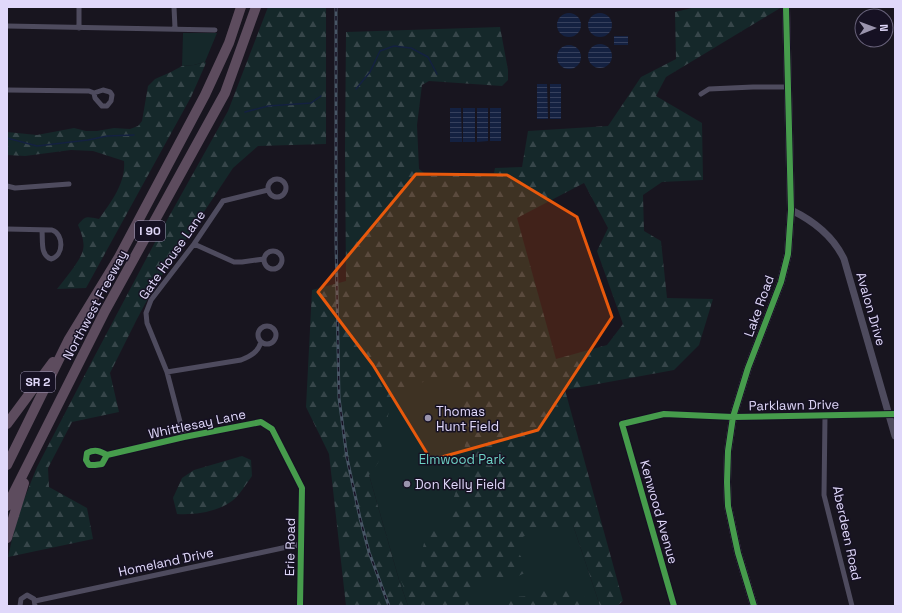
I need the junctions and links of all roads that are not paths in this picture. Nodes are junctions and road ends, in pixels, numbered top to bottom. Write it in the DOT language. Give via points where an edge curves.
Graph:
graph roads {
  1 [pos="79,7"];
  2 [pos="174,7"];
  3 [pos="241,7"];
  4 [pos="256,7"];
  5 [pos="786,7"];
  6 [pos="7,26"];
  7 [pos="79,28"];
  8 [pos="175,28"];
  9 [pos="214,30"];
  10 [pos="788,87"];
  11 [pos="7,90"];
  12 [pos="94,93"];
  13 [pos="701,94"];
  14 [pos="70,184"];
  15 [pos="7,186"];
  16 [pos="268,190"];
  17 [pos="791,210"];
  18 [pos="7,229"];
  19 [pos="42,231"];
  20 [pos="194,244"];
  21 [pos="264,259"];
  22 [pos="69,340"];
  23 [pos="260,342"];
  24 [pos="167,372"];
  25 [pos="892,414"];
  26 [pos="825,416"];
  27 [pos="733,417"];
  28 [pos="7,424"];
  29 [pos="622,424"];
  30 [pos="895,436"];
  31 [pos="184,437"];
  32 [pos="34,452"];
  33 [pos="108,455"];
  34 [pos="7,465"];
  35 [pos="302,488"];
  36 [pos="7,506"];
  37 [pos="7,538"];
  38 [pos="301,544"];
  39 [pos="35,604"];
  40 [pos="20,606"];
  41 [pos="300,606"];
  42 [pos="674,606"];
  43 [pos="754,606"];
  44 [pos="852,606"];
  1 -- 7 [label="street"];
  2 -- 8 [label="street"];
  3 -- 22 [label="highway, Northwest Freeway / I 90" via="229,43 205,94 119,257"];
  4 -- 32 [label="highway, Northwest Freeway / I 90" via="225,93 105,311"];
  5 -- 10 [label="main road, Lake Road"];
  6 -- 7 [label="street"];
  7 -- 8 [label="street"];
  8 -- 9 [label="street"];
  10 -- 13 [label="street" via="709,89"];
  10 -- 17 [label="main road, Lake Road"];
  11 -- 12 [label="street" via="88,90"];
  14 -- 15 [label="street" via="15,188"];
  16 -- 20 [label="street, Gate House Lane" via="223,201"];
  17 -- 25 [label="street, Avalon Drive" via="829,235 839,248"];
  17 -- 27 [label="main road, Lake Road" via="788,254 781,282 748,368"];
  18 -- 19 [label="street"];
  19 -- 19 [label="street" via="52,230 59,236 60,252 54,258 44,255"];
  20 -- 21 [label="street" via="234,262"];
  20 -- 24 [label="street, Gate House Lane" via="150,300 146,313 147,323"];
  22 -- 28 [label="highway, SR 2"];
  22 -- 34 [label="highway, Northwest Freeway / I 90"];
  23 -- 24 [label="street" via="252,356 241,360"];
  24 -- 31 [label="street, Gate House Lane"];
  25 -- 26 [label="street, Parklawn Drive"];
  25 -- 30 [label="street, Avalon Drive"];
  26 -- 27 [label="street, Parklawn Drive"];
  26 -- 44 [label="street, Aberdeen Road" via="824,494"];
  27 -- 29 [label="street, Parklawn Drive" via="664,414"];
  27 -- 43 [label="main road, Lake Road" via="728,451 728,506 738,553"];
  29 -- 42 [label="street, Kenwood Avenue"];
  31 -- 33 [label="street, Whittlesay Lane"];
  31 -- 35 [label="street, Whittlesay Lane" via="261,422 272,429"];
  32 -- 36 [label="highway, Northwest Freeway / I 90"];
  32 -- 37 [label="highway"];
  35 -- 38 [label="street, Erie Road"];
  38 -- 39 [label="street, Homeland Drive"];
  38 -- 41 [label="street, Erie Road"];
  39 -- 40 [label="street, Homeland Drive" via="30,596 25,596 21,599"];
}
